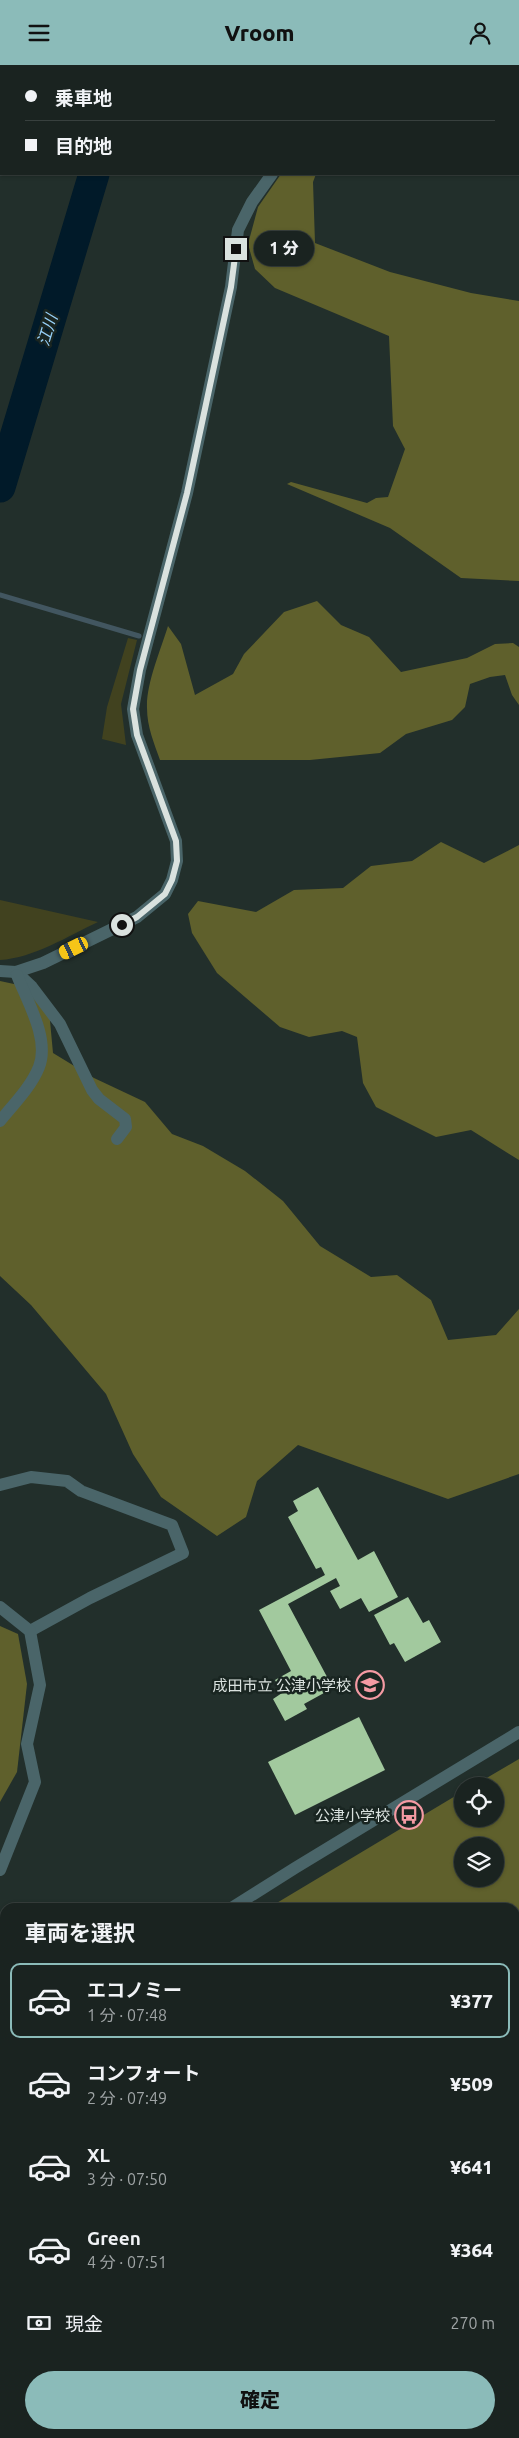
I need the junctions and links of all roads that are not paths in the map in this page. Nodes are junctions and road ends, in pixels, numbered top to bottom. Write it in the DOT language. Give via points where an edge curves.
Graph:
graph roads {
  1 [pos="271,175"];
  2 [pos="0,971"];
  3 [pos="16,972"];
  4 [pos="0,1121"];
  5 [pos="117,1139"];
  6 [pos="0,1485"];
  7 [pos="0,1607"];
  8 [pos="30,1631"];
  9 [pos="519,1733"];
  10 [pos="0,1870"];
  11 [pos="239,1903"];
  1 -- 3 [label="street" via="252,201 238,230 231,287 187,493 140,670 133,709 137,735 176,841 177,861 172,880 160,899 137,917 43,963"];
  2 -- 3 [label="street"];
  3 -- 4 [label="street" via="40,1036 41,1059 38,1069"];
  3 -- 5 [label="street" via="32,987 60,1024 92,1090 125,1119 126,1127"];
  6 -- 8 [label="street" via="30,1477 67,1481 81,1491 172,1525 183,1553"];
  7 -- 8 [label="street"];
  8 -- 10 [label="street" via="40,1685 27,1744 35,1781"];
  9 -- 11 [label="street"];
}
